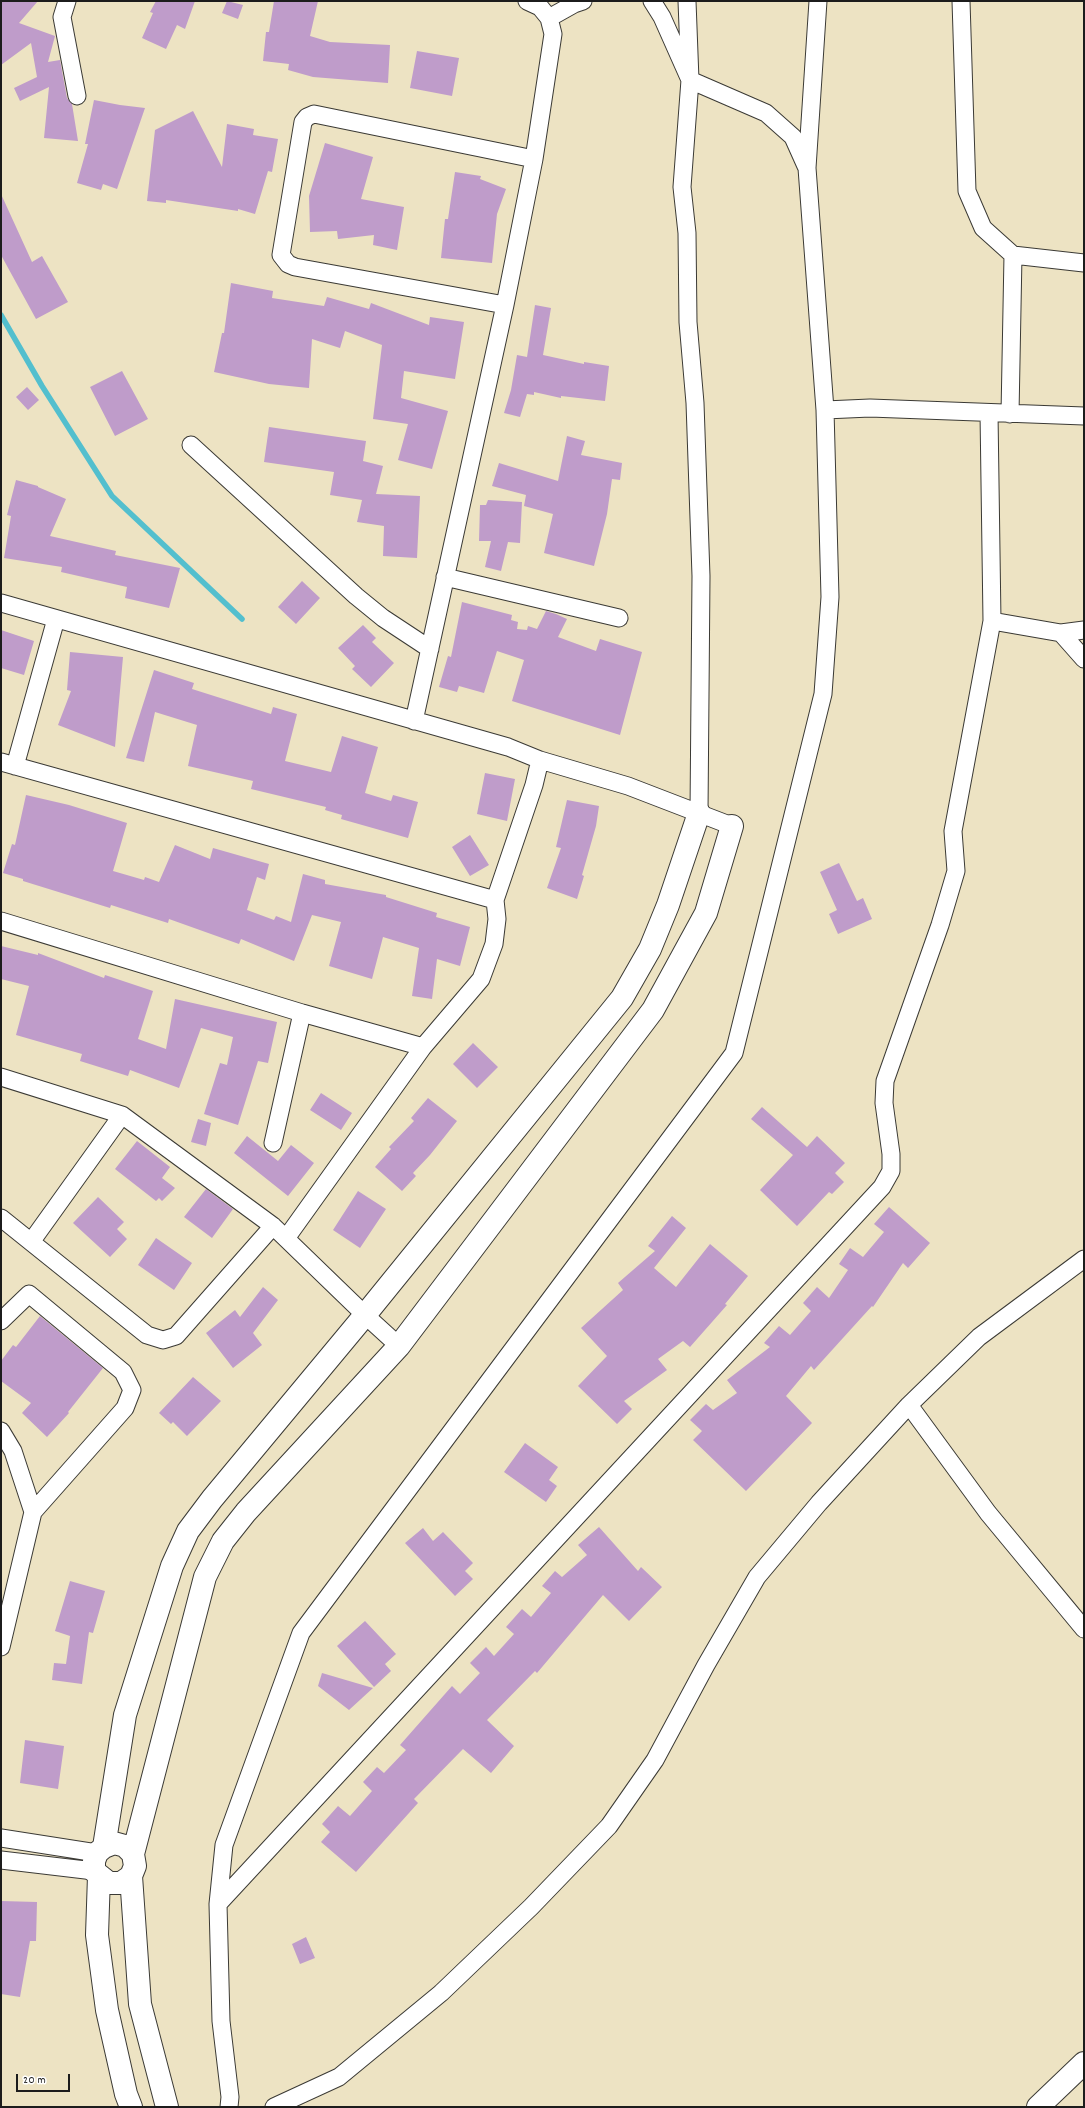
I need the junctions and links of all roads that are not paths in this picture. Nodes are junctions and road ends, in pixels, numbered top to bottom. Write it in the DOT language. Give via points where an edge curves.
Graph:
graph roads {
  1 [pos="67,1"];
  2 [pos="527,1"];
  3 [pos="583,1"];
  4 [pos="649,1"];
  5 [pos="687,1"];
  6 [pos="818,1"];
  7 [pos="961,1"];
  8 [pos="549,18"];
  9 [pos="690,80"];
  10 [pos="77,96"];
  11 [pos="534,159"];
  12 [pos="807,168"];
  13 [pos="1013,255"];
  14 [pos="1084,263"];
  15 [pos="505,305"];
  16 [pos="825,410"];
  17 [pos="989,413"];
  18 [pos="1010,414"];
  19 [pos="1084,416"];
  20 [pos="191,445"];
  21 [pos="445,577"];
  22 [pos="1,603"];
  23 [pos="619,618"];
  24 [pos="56,619"];
  25 [pos="992,621"];
  26 [pos="1084,630"];
  27 [pos="1061,632"];
  28 [pos="430,649"];
  29 [pos="1084,659"];
  30 [pos="414,721"];
  31 [pos="540,760"];
  32 [pos="8,764"];
  33 [pos="699,813"];
  34 [pos="732,826"];
  35 [pos="495,900"];
  36 [pos="1,921"];
  37 [pos="302,1013"];
  38 [pos="423,1047"];
  39 [pos="1,1077"];
  40 [pos="122,1115"];
  41 [pos="273,1143"];
  42 [pos="1,1218"];
  43 [pos="273,1226"];
  44 [pos="287,1237"];
  45 [pos="30,1242"];
  46 [pos="1084,1259"];
  47 [pos="364,1315"];
  48 [pos="1,1320"];
  49 [pos="400,1346"];
  50 [pos="909,1405"];
  51 [pos="1,1431"];
  52 [pos="33,1512"];
  53 [pos="1084,1629"];
  54 [pos="1,1647"];
  55 [pos="1,1838"];
  56 [pos="133,1854"];
  57 [pos="1,1860"];
  58 [pos="99,1862"];
  59 [pos="131,1876"];
  60 [pos="218,1904"];
  61 [pos="1084,2063"];
  62 [pos="131,2107"];
  63 [pos="167,2107"];
  64 [pos="229,2107"];
  65 [pos="274,2107"];
  66 [pos="1038,2107"];
  1 -- 10 [label="street" via="62,17"];
  2 -- 8 [label="street" via="540,7"];
  3 -- 8 [label="street"];
  4 -- 9 [label="street" via="662,17"];
  5 -- 9 [label="street"];
  6 -- 12 [label="street"];
  7 -- 13 [label="street" via="967,191 983,228"];
  8 -- 11 [label="street" via="553,34"];
  9 -- 12 [label="street" via="766,114 793,137"];
  9 -- 33 [label="street" via="682,187 687,233 688,322 695,403 700,568"];
  11 -- 15 [label="street"];
  11 -- 15 [label="street" via="314,114 302,122 281,255 288,264"];
  12 -- 16 [label="street"];
  13 -- 14 [label="street"];
  13 -- 18 [label="street"];
  15 -- 21 [label="street"];
  16 -- 17 [label="street" via="870,408"];
  16 -- 60 [label="street" via="830,597 823,694 734,1053 301,1633 224,1845"];
  17 -- 18 [label="street"];
  17 -- 25 [label="street"];
  18 -- 19 [label="street"];
  20 -- 28 [label="street" via="356,596 383,618"];
  21 -- 23 [label="street"];
  21 -- 28 [label="street"];
  22 -- 24 [label="street"];
  24 -- 30 [label="street"];
  24 -- 32 [label="street"];
  25 -- 27 [label="street"];
  25 -- 60 [label="street" via="953,831 956,871 940,926 885,1081 884,1103 891,1171 882,1187"];
  26 -- 27 [label="street"];
  27 -- 29 [label="street"];
  28 -- 30 [label="street"];
  30 -- 31 [label="street" via="508,747"];
  31 -- 33 [label="street" via="628,786"];
  31 -- 35 [label="street" via="534,786"];
  32 -- 35 [label="street"];
  33 -- 34 [label="street"];
  33 -- 47 [label="street" via="668,906 650,949 622,998"];
  34 -- 49 [label="street" via="706,913 653,1010"];
  35 -- 38 [label="street" via="497,919 494,944 480,979"];
  36 -- 37 [label="street"];
  37 -- 38 [label="street"];
  37 -- 41 [label="street"];
  38 -- 44 [label="street"];
  39 -- 40 [label="street"];
  40 -- 43 [label="street"];
  40 -- 45 [label="street"];
  42 -- 45 [label="street"];
  43 -- 44 [label="street"];
  43 -- 45 [label="street" via="176,1336 163,1340 147,1335"];
  44 -- 47 [label="street"];
  46 -- 50 [label="street" via="979,1337"];
  47 -- 49 [label="street"];
  47 -- 58 [label="street" via="188,1531 172,1566 125,1715"];
  48 -- 52 [label="street" via="29,1294 123,1372 132,1390 125,1408"];
  49 -- 56 [label="street" via="246,1512 223,1541 205,1577"];
  50 -- 53 [label="street" via="988,1513"];
  50 -- 65 [label="street" via="819,1503 757,1577 655,1760 609,1826 531,1907 441,1994 340,2077"];
  51 -- 52 [label="street" via="13,1451"];
  52 -- 54 [label="street"];
  55 -- 58 [label="street"];
  56 -- 58 [label="street" via="125,1846 114,1843"];
  56 -- 59 [label="street" via="135,1866"];
  57 -- 58 [label="street"];
  58 -- 59 [label="street" via="109,1883 121,1883"];
  58 -- 62 [label="street" via="97,1935 105,1995"];
  59 -- 63 [label="street" via="140,2004"];
  60 -- 64 [label="street" via="222,2021"];
  61 -- 66 [label="street"];
}
